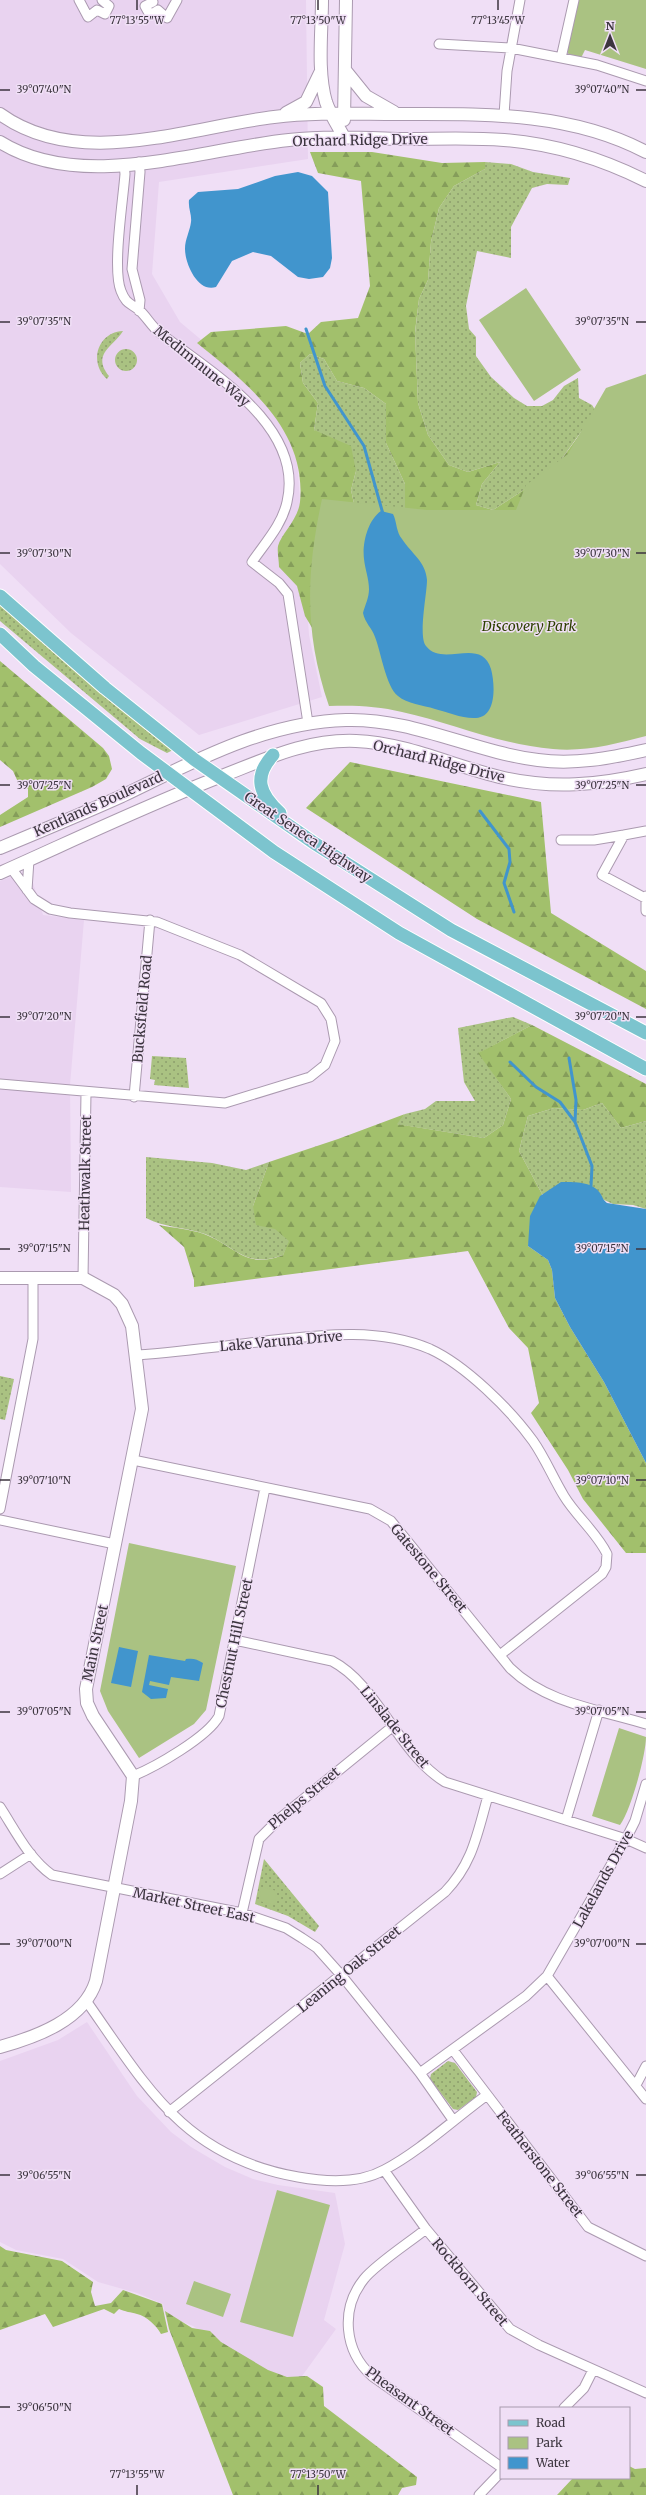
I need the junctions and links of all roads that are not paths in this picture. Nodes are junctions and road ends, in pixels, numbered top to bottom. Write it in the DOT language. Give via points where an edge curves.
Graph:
graph roads {
  1 [pos="79,0"];
  2 [pos="102,0"];
  3 [pos="152,0"];
  4 [pos="177,0"];
  5 [pos="322,0"];
  6 [pos="346,0"];
  7 [pos="520,0"];
  8 [pos="574,0"];
  9 [pos="439,44"];
  10 [pos="511,48"];
  11 [pos="561,58"];
  12 [pos="322,66"];
  13 [pos="345,70"];
  14 [pos="646,81"];
  15 [pos="0,114"];
  16 [pos="331,114"];
  17 [pos="344,114"];
  18 [pos="397,114"];
  19 [pos="504,115"];
  20 [pos="272,117"];
  21 [pos="344,137"];
  22 [pos="0,142"];
  23 [pos="646,152"];
  24 [pos="139,162"];
  25 [pos="124,164"];
  26 [pos="646,181"];
  27 [pos="139,310"];
  28 [pos="0,596"];
  29 [pos="0,634"];
  30 [pos="308,724"];
  31 [pos="646,750"];
  32 [pos="273,754"];
  33 [pos="195,760"];
  34 [pos="169,772"];
  35 [pos="646,774"];
  36 [pos="220,777"];
  37 [pos="190,788"];
  38 [pos="646,831"];
  39 [pos="624,835"];
  40 [pos="561,840"];
  41 [pos="314,843"];
  42 [pos="0,848"];
  43 [pos="29,860"];
  44 [pos="6,870"];
  45 [pos="27,890"];
  46 [pos="645,897"];
  47 [pos="646,911"];
  48 [pos="150,920"];
  49 [pos="646,1033"];
  50 [pos="646,1069"];
  51 [pos="0,1084"];
  52 [pos="86,1093"];
  53 [pos="134,1097"];
  54 [pos="0,1278"];
  55 [pos="33,1278"];
  56 [pos="83,1278"];
  57 [pos="137,1355"];
  58 [pos="133,1460"];
  59 [pos="265,1488"];
  60 [pos="0,1509"];
  61 [pos="0,1520"];
  62 [pos="115,1544"];
  63 [pos="235,1640"];
  64 [pos="500,1655"];
  65 [pos="599,1710"];
  66 [pos="646,1724"];
  67 [pos="392,1727"];
  68 [pos="133,1776"];
  69 [pos="646,1784"];
  70 [pos="488,1796"];
  71 [pos="0,1807"];
  72 [pos="566,1820"];
  73 [pos="626,1839"];
  74 [pos="646,1848"];
  75 [pos="31,1854"];
  76 [pos="0,1874"];
  77 [pos="113,1888"];
  78 [pos="242,1913"];
  79 [pos="342,1976"];
  80 [pos="547,1976"];
  81 [pos="87,2002"];
  82 [pos="0,2047"];
  83 [pos="453,2050"];
  84 [pos="646,2066"];
  85 [pos="420,2073"];
  86 [pos="636,2085"];
  87 [pos="487,2095"];
  88 [pos="646,2099"];
  89 [pos="169,2112"];
  90 [pos="453,2120"];
  91 [pos="384,2170"];
  92 [pos="426,2229"];
  93 [pos="646,2256"];
  94 [pos="593,2370"];
  95 [pos="646,2393"];
  96 [pos="565,2407"];
  97 [pos="500,2466"];
  98 [pos="500,2473"];
  99 [pos="479,2495"];
  1 -- 2 [label="street" via="88,17 97,10 105,14 109,6"];
  3 -- 4 [label="street" via="153,2 146,6 150,15 158,10 167,18"];
  5 -- 12 [label="street"];
  6 -- 13 [label="street"];
  7 -- 10 [label="street"];
  8 -- 11 [label="street"];
  9 -- 10 [label="street"];
  10 -- 11 [label="street"];
  10 -- 19 [label="street"];
  11 -- 14 [label="street" via="597,65"];
  12 -- 16 [label="street" via="325,96"];
  12 -- 20 [label="street" via="318,80 306,102 293,110"];
  13 -- 17 [label="street"];
  13 -- 18 [label="street" via="366,96"];
  15 -- 20 [label="street, Orchard Ridge Drive" via="23,127 52,137 87,142 149,138"];
  16 -- 17 [label="street, Orchard Ridge Drive"];
  16 -- 20 [label="street, Orchard Ridge Drive"];
  16 -- 21 [label="street"];
  17 -- 18 [label="street, Orchard Ridge Drive"];
  17 -- 21 [label="street"];
  18 -- 19 [label="street, Orchard Ridge Drive"];
  19 -- 23 [label="street, Orchard Ridge Drive" via="567,124"];
  21 -- 24 [label="street, Orchard Ridge Drive" via="289,140"];
  21 -- 26 [label="street, Orchard Ridge Drive" via="504,140 583,154"];
  22 -- 25 [label="street, Orchard Ridge Drive" via="28,155 55,163 95,166"];
  24 -- 25 [label="street, Orchard Ridge Drive"];
  24 -- 27 [label="street" via="132,269 140,300"];
  25 -- 27 [label="street, Medimmune Way" via="117,273 124,297 129,305"];
  27 -- 30 [label="street, Medimmune Way" via="159,332 247,401 271,432 283,457 289,480 284,513 252,562 279,583 288,594"];
  28 -- 33 [label="main road, Great Seneca Highway" via="105,688"];
  29 -- 34 [label="main road, Great Seneca Highway" via="141,753"];
  30 -- 31 [label="street, Orchard Ridge Drive" via="346,720 393,724 426,730 508,755 538,760 588,761"];
  30 -- 33 [label="street, Orchard Ridge Drive" via="260,736"];
  32 -- 35 [label="street, Orchard Ridge Drive" via="298,747 354,741 405,749 503,778 541,784 597,784"];
  32 -- 36 [label="street, Orchard Ridge Drive"];
  32 -- 41 [label="main road" via="261,774 260,785 263,795"];
  33 -- 34 [label="street, Kentlands Boulevard"];
  33 -- 36 [label="main road, Great Seneca Highway"];
  34 -- 37 [label="main road, Great Seneca Highway"];
  34 -- 42 [label="street, Kentlands Boulevard" via="120,797"];
  36 -- 37 [label="street, Orchard Ridge Drive"];
  36 -- 41 [label="main road, Great Seneca Highway"];
  37 -- 43 [label="street, Kentlands Boulevard"];
  37 -- 50 [label="main road, Great Seneca Highway" via="209,806 274,852 400,933"];
  38 -- 39 [label="street"];
  39 -- 40 [label="street" via="594,840"];
  39 -- 46 [label="street" via="602,875"];
  41 -- 49 [label="main road, Great Seneca Highway" via="450,930"];
  43 -- 44 [label="street, Kentlands Boulevard"];
  43 -- 45 [label="street"];
  44 -- 45 [label="street"];
  45 -- 48 [label="street" via="41,905 59,911"];
  46 -- 47 [label="street"];
  48 -- 53 [label="street, Bucksfield Road"];
  48 -- 53 [label="street" via="172,926 228,949 315,998 331,1019 335,1042 330,1058 316,1073 299,1082 230,1102 210,1103"];
  51 -- 52 [label="street"];
  52 -- 53 [label="street"];
  52 -- 56 [label="street, Heathwalk Street"];
  54 -- 55 [label="street, Main Street"];
  55 -- 56 [label="street, Main Street"];
  55 -- 60 [label="street" via="33,1339"];
  56 -- 57 [label="street, Main Street" via="101,1286 122,1304 132,1326"];
  57 -- 58 [label="street, Main Street" via="142,1409"];
  57 -- 64 [label="street, Lake Varuna Drive" via="319,1335 352,1334 392,1338 421,1346 461,1368 484,1387 532,1439 563,1495 606,1554 606,1567 602,1574"];
  58 -- 59 [label="street, Gatestone Street"];
  58 -- 62 [label="street, Main Street"];
  59 -- 63 [label="street, Chestnut Hill Street"];
  59 -- 64 [label="street, Gatestone Street" via="370,1509 385,1517"];
  61 -- 62 [label="street"];
  62 -- 68 [label="street, Main Street" via="86,1689 87,1703"];
  63 -- 67 [label="street, Linslade Street" via="326,1659 341,1666 361,1685"];
  63 -- 68 [label="street, Chestnut Hill Street" via="222,1707 215,1725"];
  64 -- 65 [label="street, Gatestone Street" via="526,1682 557,1697"];
  65 -- 66 [label="street, Gatestone Street"];
  65 -- 72 [label="street"];
  67 -- 70 [label="street, Linslade Street" via="436,1776 445,1782"];
  67 -- 78 [label="street, Phelps Street" via="279,1818 259,1839"];
  68 -- 77 [label="street" via="132,1801"];
  69 -- 73 [label="street, Lakelands Drive" via="635,1821"];
  70 -- 72 [label="street, Linslade Street"];
  70 -- 79 [label="street, Leaning Oak Street" via="470,1858 458,1879 446,1892"];
  71 -- 75 [label="street, Market Street East"];
  72 -- 73 [label="street, Linslade Street"];
  73 -- 74 [label="street, Linslade Street"];
  73 -- 80 [label="street, Lakelands Drive"];
  75 -- 76 [label="street"];
  75 -- 77 [label="street, Market Street East" via="52,1875"];
  77 -- 78 [label="street, Market Street East"];
  77 -- 81 [label="street" via="96,1981"];
  78 -- 79 [label="street, Market Street East" via="286,1928 302,1938 316,1948"];
  79 -- 85 [label="street, Market Street East"];
  79 -- 89 [label="street, Leaning Oak Street"];
  80 -- 83 [label="street, Lakelands Drive" via="526,1996"];
  80 -- 86 [label="street"];
  81 -- 82 [label="street" via="52,2027"];
  81 -- 89 [label="street" via="149,2089"];
  83 -- 85 [label="street, Lakelands Drive"];
  83 -- 87 [label="street, Featherstone Street"];
  84 -- 86 [label="street"];
  85 -- 90 [label="street, Market Street East"];
  86 -- 88 [label="street"];
  87 -- 90 [label="street"];
  87 -- 93 [label="street, Featherstone Street" via="588,2227"];
  89 -- 91 [label="street" via="200,2139 222,2152 269,2172 307,2179 345,2181"];
  90 -- 91 [label="street"];
  91 -- 92 [label="street, Rockborn Street"];
  92 -- 94 [label="street, Rockborn Street" via="510,2330"];
  92 -- 97 [label="street, Pheasant Street" via="365,2278 355,2292 348,2324 350,2345 361,2365 372,2376"];
  94 -- 95 [label="street, Rockborn Street"];
  94 -- 96 [label="street" via="584,2388"];
  98 -- 99 [label="street"];
}
